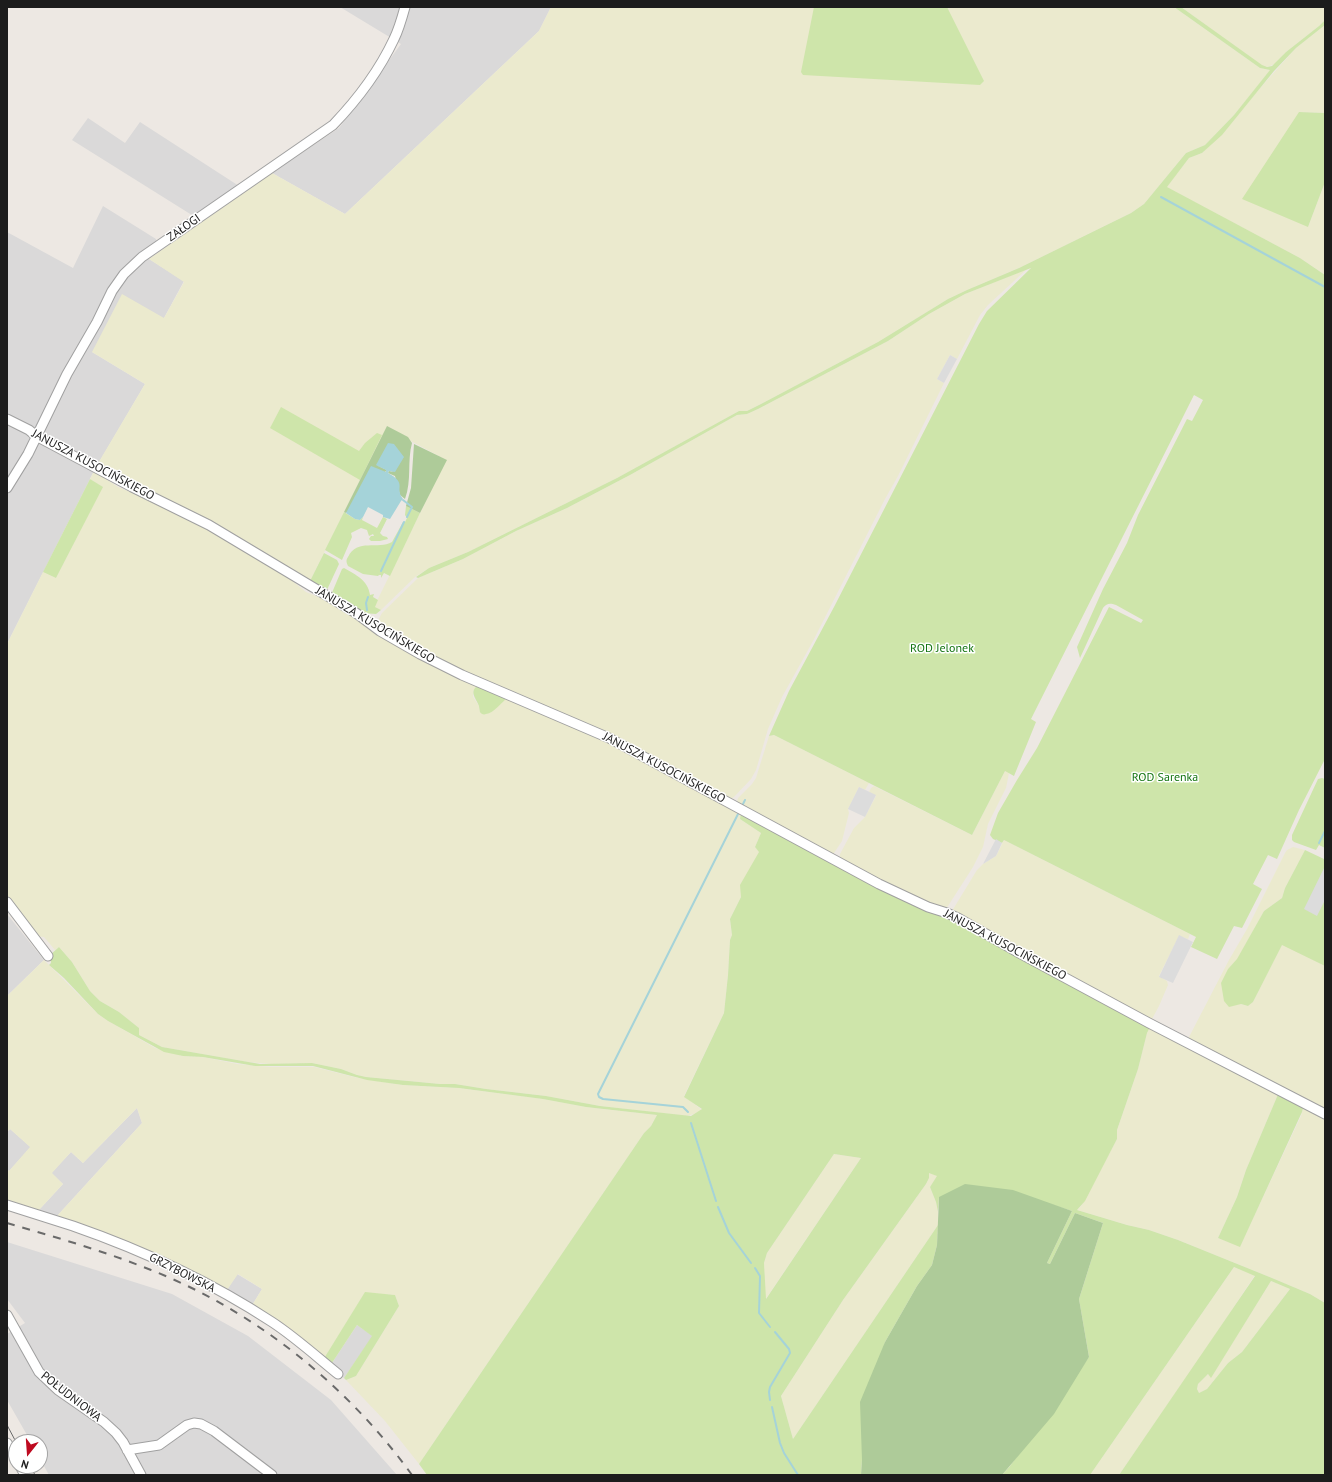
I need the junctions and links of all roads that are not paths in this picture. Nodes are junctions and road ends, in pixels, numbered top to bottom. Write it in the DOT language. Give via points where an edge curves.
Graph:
graph roads {
  1 [pos="406,7"];
  2 [pos="7,419"];
  3 [pos="36,436"];
  4 [pos="7,488"];
  5 [pos="7,902"];
  6 [pos="48,956"];
  7 [pos="1325,1114"];
  8 [pos="7,1205"];
  9 [pos="7,1315"];
  10 [pos="10,1327"];
  11 [pos="338,1374"];
  12 [pos="127,1450"];
  13 [pos="141,1475"];
  14 [pos="272,1475"];
  1 -- 3 [label="street, ZAŁOGI" via="385,56 363,91 333,125 142,257 124,274 112,291"];
  2 -- 3 [label="street, JANUSZA KUSOCIŃSKIEGO"];
  3 -- 4 [label="street, ZAŁOGI"];
  3 -- 7 [label="street, JANUSZA KUSOCIŃSKIEGO" via="226,535 420,654 462,675 609,738 879,884 958,918 1149,1023"];
  5 -- 6 [label="street"];
  8 -- 11 [label="street, GRZYBOWSKA" via="74,1226 175,1268 273,1323"];
  9 -- 10 [label="street, POŁUDNIOWA"];
  10 -- 12 [label="street, POŁUDNIOWA" via="38,1372 58,1390 104,1422 116,1433"];
  12 -- 13 [label="street, POŁUDNIOWA"];
  12 -- 14 [label="street" via="159,1446 187,1425 201,1424"];
}
